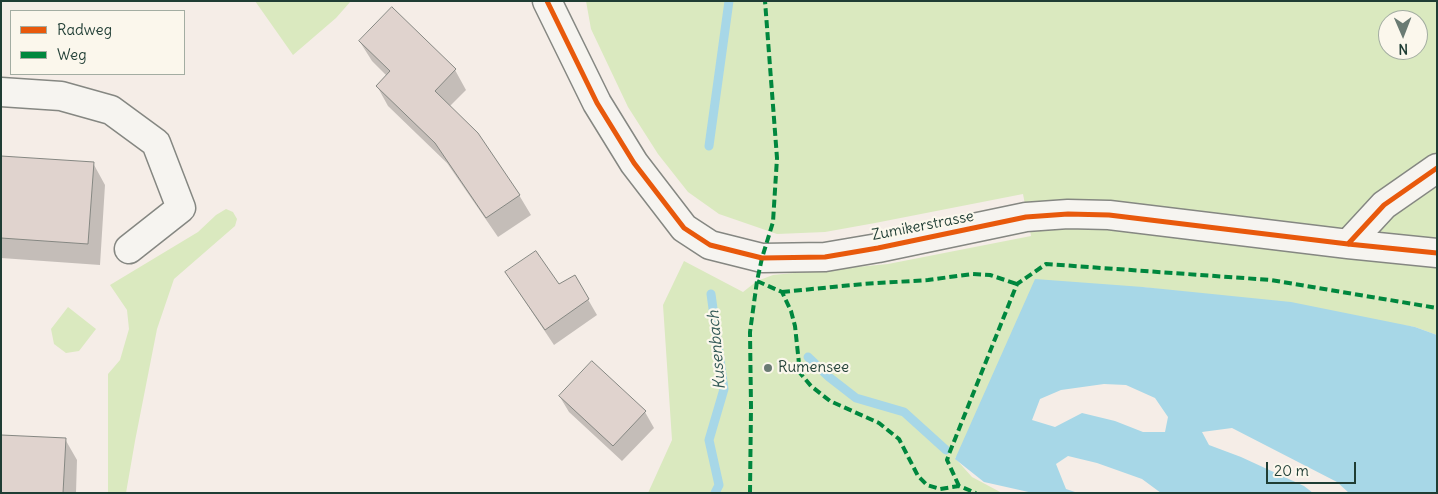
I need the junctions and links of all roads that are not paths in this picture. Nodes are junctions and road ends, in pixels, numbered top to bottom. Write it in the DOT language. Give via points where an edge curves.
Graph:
graph roads {
  1 [pos="547,1"];
  2 [pos="559,1"];
  3 [pos="560,29"];
  4 [pos="1,92"];
  5 [pos="1437,168"];
  6 [pos="1348,244"];
  7 [pos="129,249"];
  8 [pos="1437,253"];
  1 -- 3 [label="street, Zumikerstrasse"];
  2 -- 3 [label="street"];
  3 -- 6 [label="street, Zumikerstrasse" via="597,103 634,163 684,228 710,245 762,258 825,256 1026,218 1068,214 1109,215"];
  4 -- 7 [label="street" via="61,96 112,110 156,143 181,208"];
  5 -- 6 [label="street" via="1384,205"];
  6 -- 8 [label="street, Zumikerstrasse"];
}
